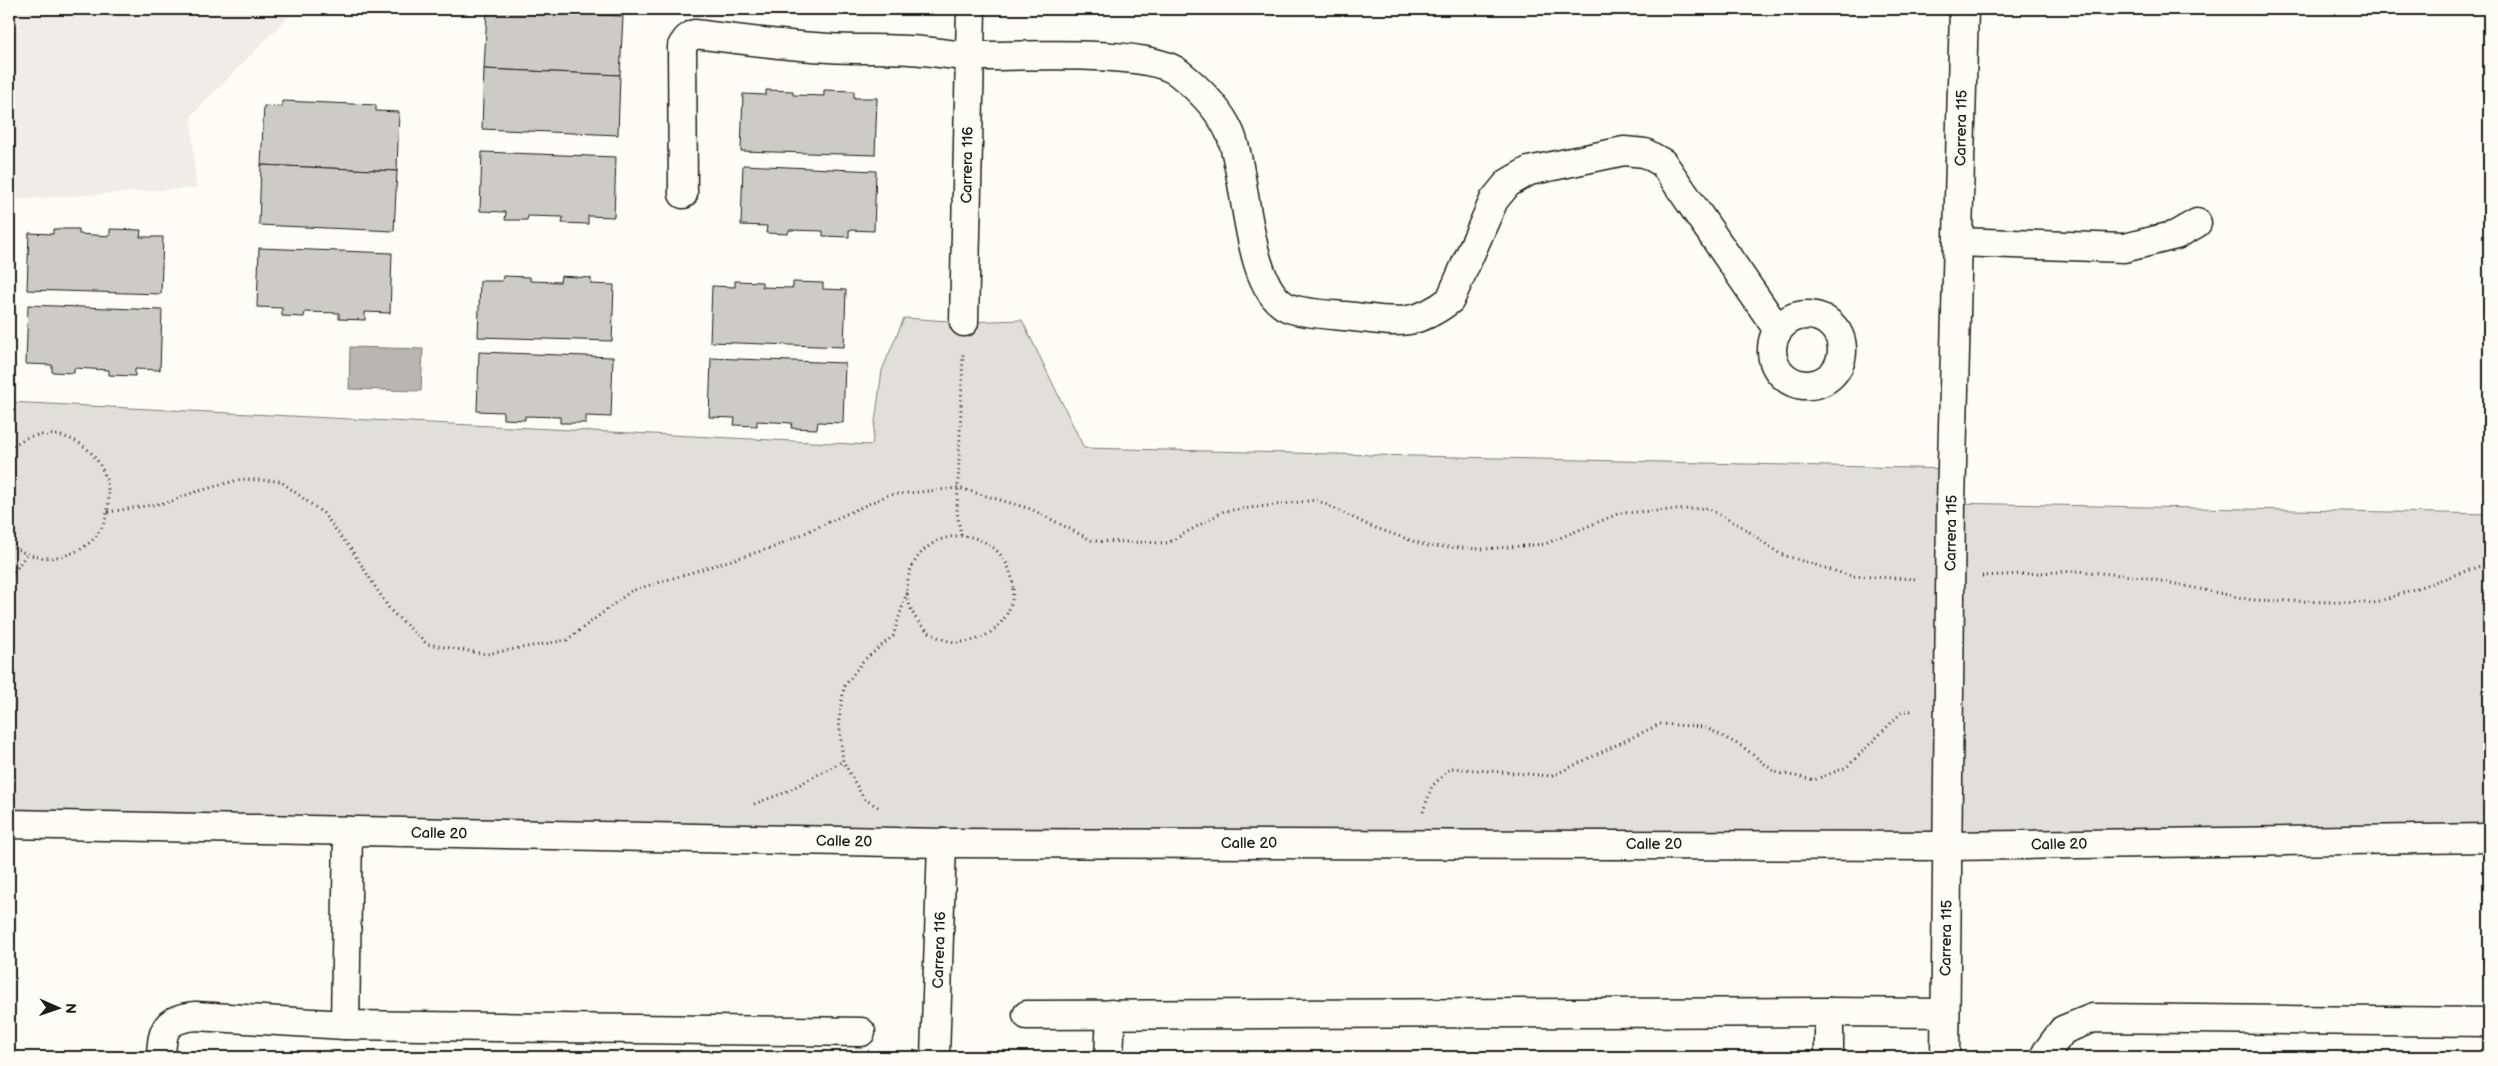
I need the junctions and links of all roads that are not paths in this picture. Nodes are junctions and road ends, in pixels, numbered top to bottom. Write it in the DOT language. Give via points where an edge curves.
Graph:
graph roads {
  1 [pos="971,9"];
  2 [pos="1964,9"];
  3 [pos="969,56"];
  4 [pos="683,194"];
  5 [pos="2197,223"];
  6 [pos="1958,242"];
  7 [pos="964,322"];
  8 [pos="1778,330"];
  9 [pos="9,824"];
  10 [pos="348,831"];
  11 [pos="2489,838"];
  12 [pos="942,843"];
  13 [pos="1947,846"];
  14 [pos="1829,1012"];
  15 [pos="1945,1013"];
  16 [pos="1027,1014"];
  17 [pos="1111,1014"];
  18 [pos="2489,1022"];
  19 [pos="345,1025"];
  20 [pos="861,1032"];
  21 [pos="162,1057"];
  22 [pos="935,1057"];
  23 [pos="1109,1057"];
  24 [pos="1829,1057"];
  25 [pos="1945,1057"];
  26 [pos="2046,1057"];
  1 -- 3 [label="street, Carrera 116"];
  2 -- 6 [label="street, Carrera 115"];
  3 -- 4 [label="street" via="922,50 828,48 694,34 682,46"];
  3 -- 7 [label="street, Carrera 116"];
  3 -- 8 [label="street" via="1092,55 1143,61 1176,70 1210,100 1229,132 1262,279 1275,298 1290,308 1390,322 1416,320 1450,300 1494,200 1508,183 1529,171 1624,151 1645,153 1663,163"];
  5 -- 6 [label="street" via="2176,235 2124,248"];
  6 -- 13 [label="street, Carrera 115"];
  9 -- 10 [label="street, Calle 20"];
  10 -- 12 [label="street, Calle 20"];
  10 -- 19 [label="street"];
  11 -- 13 [label="street, Calle 20"];
  12 -- 13 [label="street, Calle 20"];
  12 -- 22 [label="street, Carrera 116"];
  13 -- 15 [label="street, Carrera 115"];
  14 -- 15 [label="street"];
  14 -- 17 [label="street"];
  14 -- 24 [label="street"];
  15 -- 25 [label="street, Carrera 115"];
  16 -- 17 [label="street"];
  17 -- 23 [label="street"];
  18 -- 26 [label="street" via="2092,1018 2063,1030"];
  19 -- 20 [label="street"];
  19 -- 21 [label="street" via="196,1016 181,1018 168,1025 162,1035"];
}
